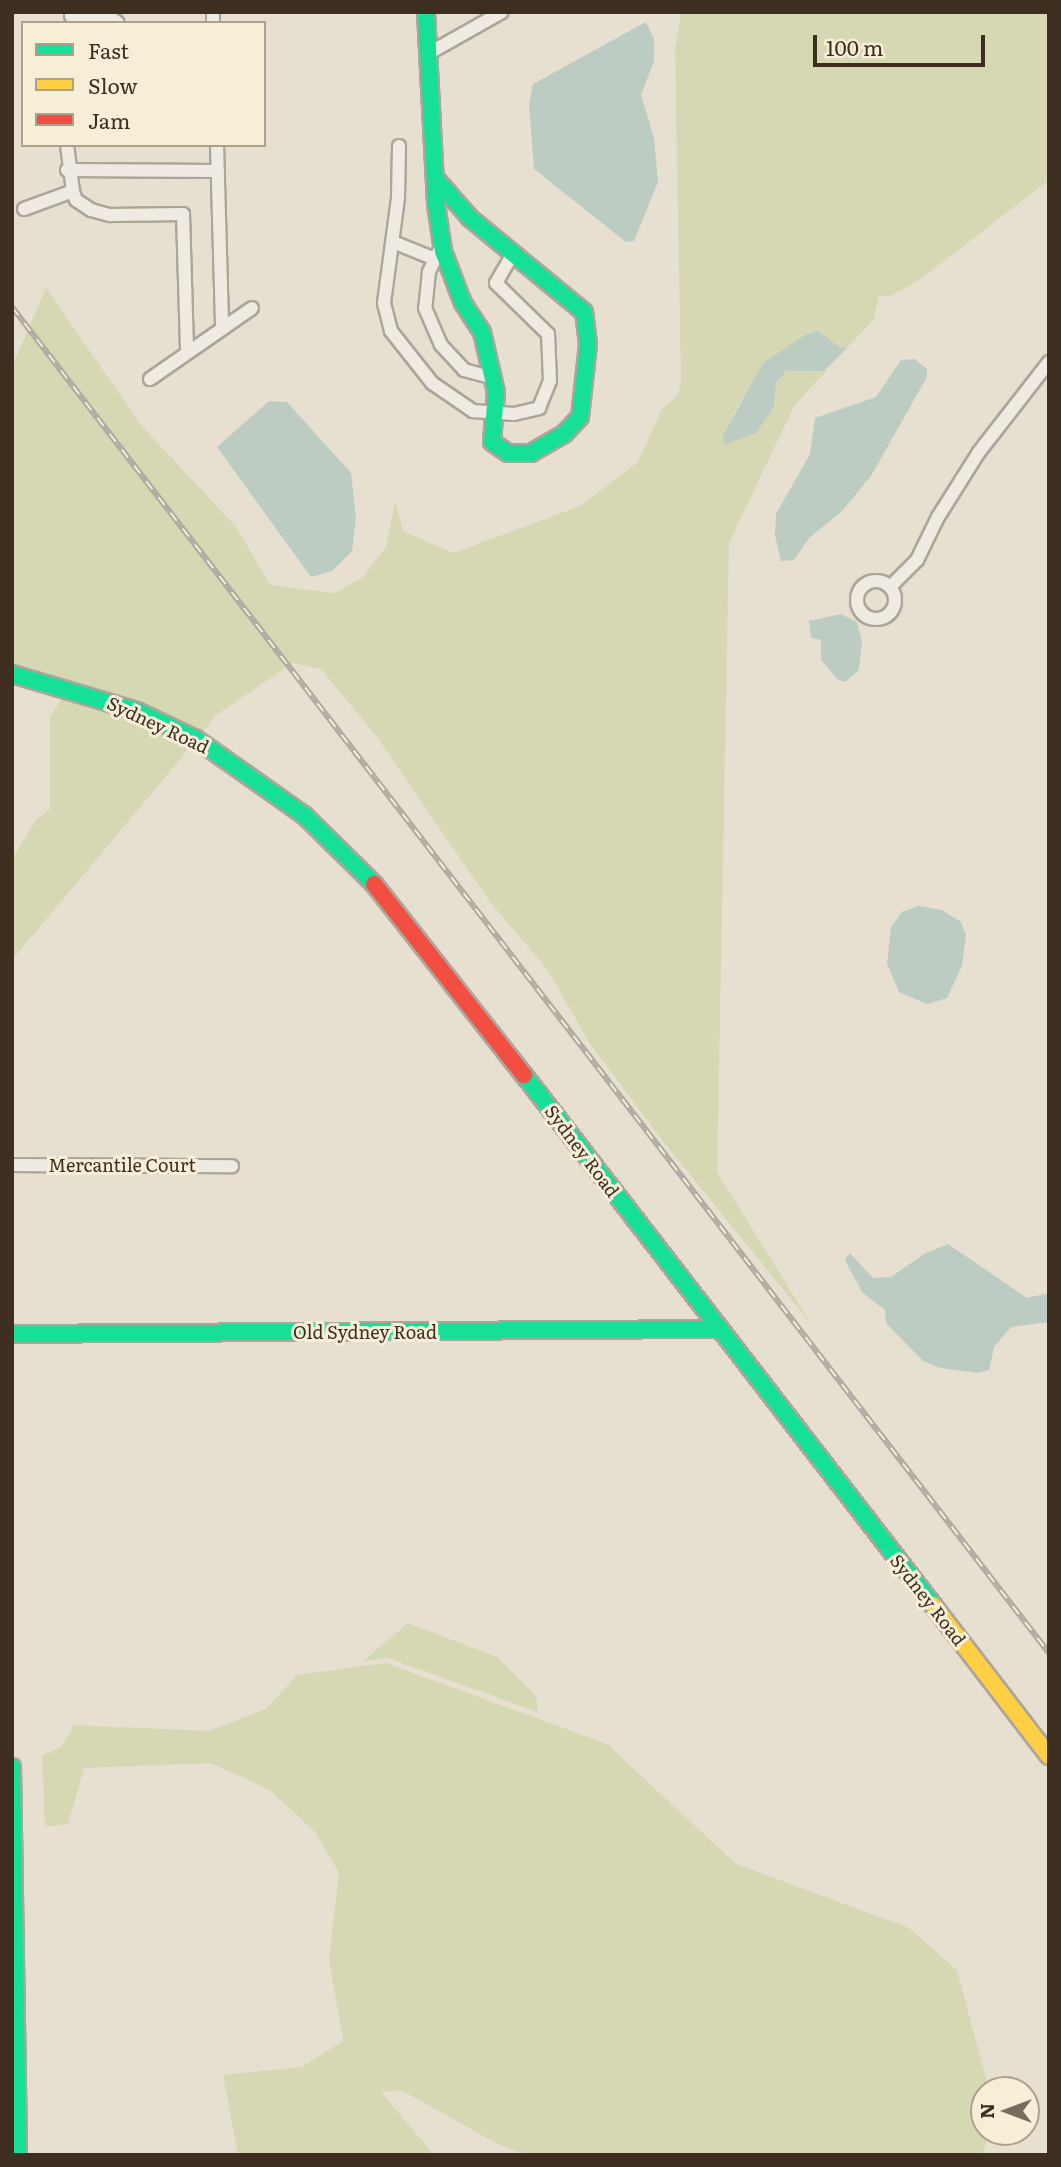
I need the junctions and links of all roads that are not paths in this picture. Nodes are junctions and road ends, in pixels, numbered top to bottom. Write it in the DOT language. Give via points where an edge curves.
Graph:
graph roads {
  1 [pos="426,12"];
  2 [pos="502,12"];
  3 [pos="71,17"];
  4 [pos="115,21"];
  5 [pos="431,52"];
  6 [pos="399,146"];
  7 [pos="67,147"];
  8 [pos="217,147"];
  9 [pos="68,170"];
  10 [pos="218,171"];
  11 [pos="435,178"];
  12 [pos="73,191"];
  13 [pos="24,209"];
  14 [pos="393,242"];
  15 [pos="439,252"];
  16 [pos="513,254"];
  17 [pos="252,308"];
  18 [pos="222,328"];
  19 [pos="187,350"];
  20 [pos="1049,362"];
  21 [pos="493,378"];
  22 [pos="150,379"];
  23 [pos="495,414"];
  24 [pos="890,587"];
  25 [pos="12,674"];
  26 [pos="12,1164"];
  27 [pos="232,1166"];
  28 [pos="718,1329"];
  29 [pos="12,1334"];
  30 [pos="1049,1756"];
  31 [pos="12,1767"];
  32 [pos="18,2155"];
  1 -- 5 [label="street"];
  2 -- 5 [label="street"];
  3 -- 4 [label="street" via="109,16"];
  5 -- 11 [label="street"];
  6 -- 14 [label="street"];
  7 -- 9 [label="street"];
  8 -- 10 [label="street"];
  9 -- 10 [label="street"];
  9 -- 12 [label="street"];
  10 -- 18 [label="street"];
  11 -- 15 [label="street"];
  11 -- 16 [label="street" via="453,202"];
  12 -- 13 [label="street"];
  12 -- 19 [label="street" via="83,205 110,215 183,214"];
  14 -- 15 [label="street"];
  14 -- 23 [label="street" via="384,303 391,331 432,383 473,411"];
  15 -- 21 [label="street" via="482,332"];
  15 -- 21 [label="street" via="429,272 425,308 441,345 464,370"];
  16 -- 23 [label="street" via="496,283 548,334 550,381 539,408"];
  16 -- 23 [label="street" via="584,312 586,376 580,417 564,434 531,453 497,448 492,442"];
  17 -- 18 [label="street"];
  18 -- 19 [label="street"];
  19 -- 22 [label="street"];
  20 -- 24 [label="street" via="979,452 937,517 917,560"];
  21 -- 23 [label="street"];
  25 -- 28 [label="street, Sydney Road" via="126,707 196,739 305,816 404,919"];
  26 -- 27 [label="street, Mercantile Court"];
  28 -- 29 [label="street, Old Sydney Road"];
  28 -- 30 [label="street, Sydney Road"];
  31 -- 32 [label="street"];
}
